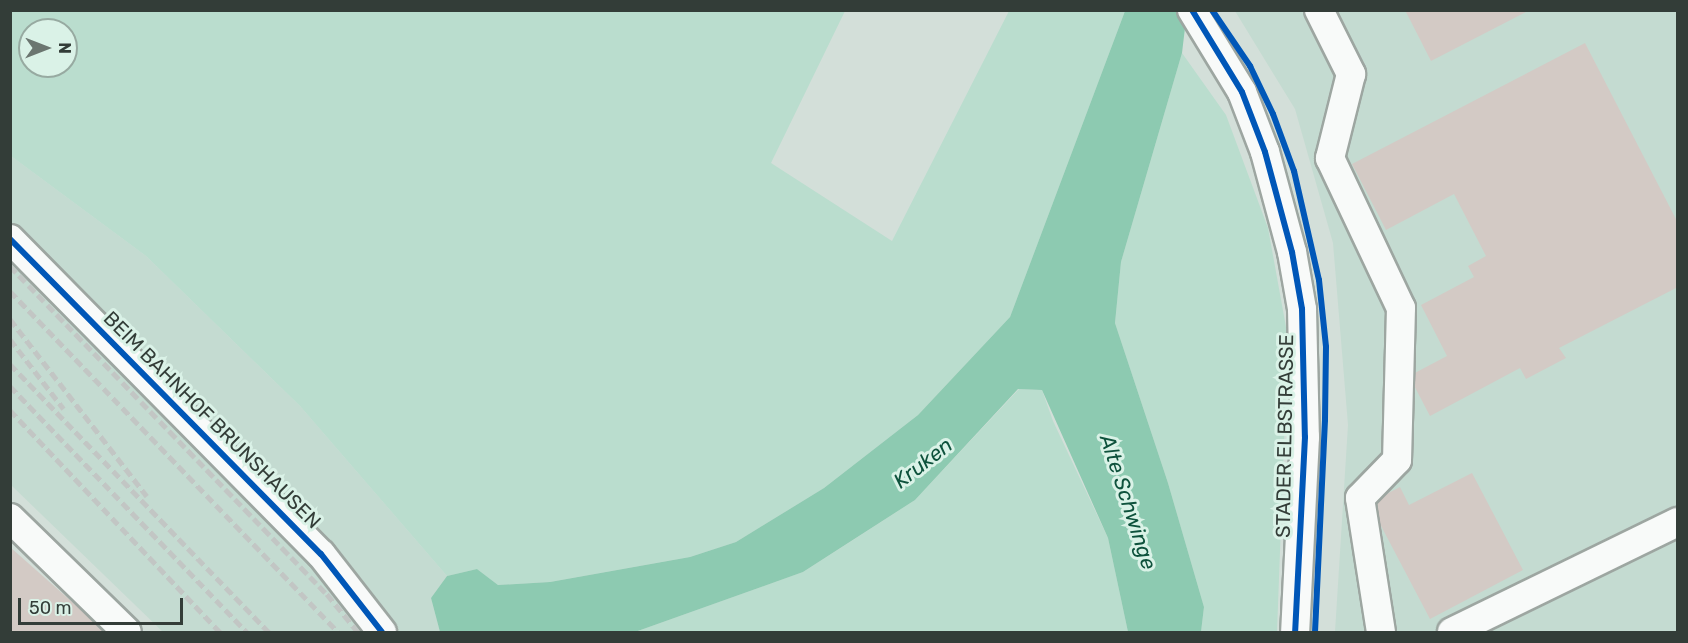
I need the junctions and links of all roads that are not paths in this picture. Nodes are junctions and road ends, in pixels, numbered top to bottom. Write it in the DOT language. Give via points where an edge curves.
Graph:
graph roads {
  1 [pos="1319,10"];
  2 [pos="1197,17"];
  3 [pos="10,238"];
  4 [pos="10,518"];
  5 [pos="1677,522"];
  6 [pos="127,633"];
  7 [pos="382,633"];
  8 [pos="1295,633"];
  9 [pos="1381,633"];
  10 [pos="1452,633"];
  1 -- 9 [label="street" via="1351,74 1329,158 1401,308 1397,460 1360,498"];
  2 -- 8 [label="street, STADER ELBSTRASSE" via="1242,92 1265,152 1302,309 1305,437"];
  3 -- 7 [label="street, BEIM BAHNHOF BRUNSHAUSEN" via="321,554"];
  4 -- 6 [label="street"];
  5 -- 10 [label="street"];
}
